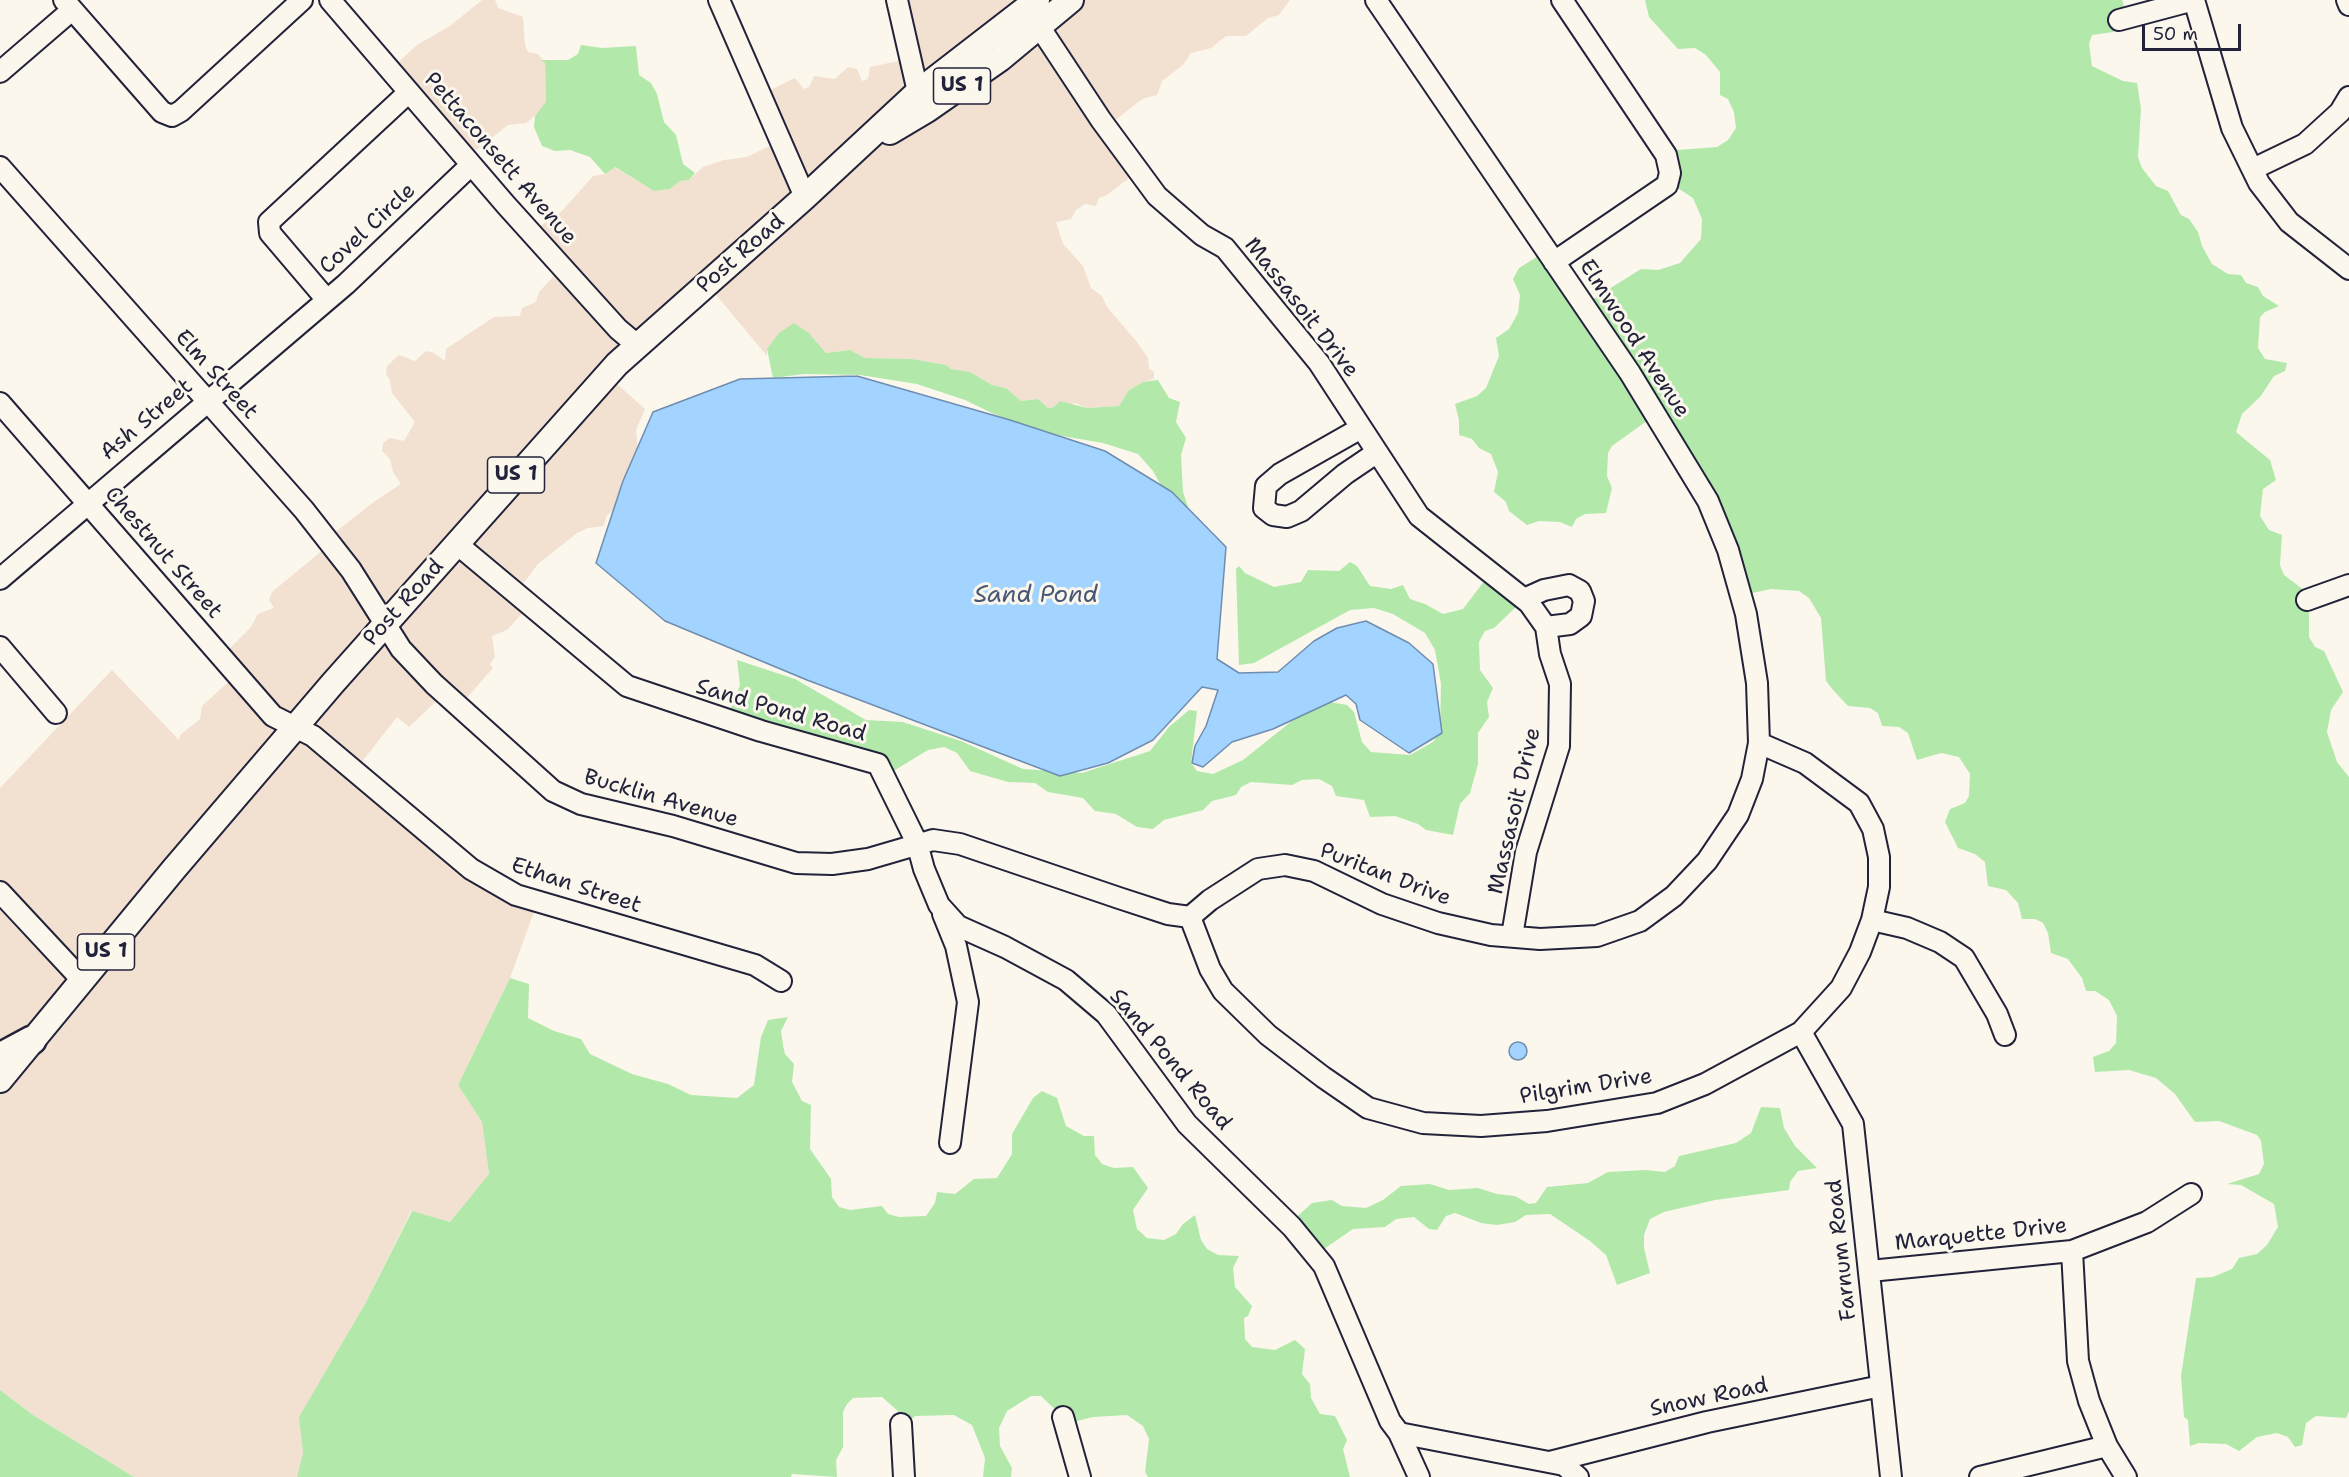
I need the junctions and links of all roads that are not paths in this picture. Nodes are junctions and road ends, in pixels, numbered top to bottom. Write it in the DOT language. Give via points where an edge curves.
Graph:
graph roads {
  1 [pos="302,0"];
  2 [pos="330,0"];
  3 [pos="719,0"];
  4 [pos="897,0"];
  5 [pos="1071,0"];
  6 [pos="1376,0"];
  7 [pos="1562,0"];
  8 [pos="2194,0"];
  9 [pos="2347,0"];
  10 [pos="68,5"];
  11 [pos="2349,5"];
  12 [pos="1032,9"];
  13 [pos="2120,20"];
  14 [pos="0,72"];
  15 [pos="409,92"];
  16 [pos="2349,97"];
  17 [pos="922,101"];
  18 [pos="471,165"];
  19 [pos="0,167"];
  20 [pos="2253,168"];
  21 [pos="805,197"];
  22 [pos="1554,262"];
  23 [pos="2349,269"];
  24 [pos="327,300"];
  25 [pos="637,345"];
  26 [pos="207,401"];
  27 [pos="0,403"];
  28 [pos="1361,429"];
  29 [pos="1376,453"];
  30 [pos="88,502"];
  31 [pos="457,544"];
  32 [pos="0,579"];
  33 [pos="2349,585"];
  34 [pos="1524,599"];
  35 [pos="2307,600"];
  36 [pos="384,625"];
  37 [pos="1546,627"];
  38 [pos="0,647"];
  39 [pos="56,713"];
  40 [pos="295,728"];
  41 [pos="1759,743"];
  42 [pos="917,843"];
  43 [pos="0,892"];
  44 [pos="939,905"];
  45 [pos="1190,917"];
  46 [pos="1872,920"];
  47 [pos="1512,936"];
  48 [pos="82,980"];
  49 [pos="781,981"];
  50 [pos="1801,1032"];
  51 [pos="2005,1035"];
  52 [pos="32,1040"];
  53 [pos="0,1057"];
  54 [pos="0,1080"];
  55 [pos="950,1143"];
  56 [pos="2191,1194"];
  57 [pos="2072,1251"];
  58 [pos="1870,1271"];
  59 [pos="1881,1386"];
  60 [pos="1063,1417"];
  61 [pos="901,1424"];
  62 [pos="1398,1433"];
  63 [pos="2107,1446"];
  64 [pos="1549,1463"];
  65 [pos="904,1477"];
  66 [pos="1080,1477"];
  67 [pos="1419,1477"];
  68 [pos="1578,1477"];
  69 [pos="1891,1477"];
  70 [pos="1980,1477"];
  71 [pos="2126,1477"];
  1 -- 10 [label="street" via="172,116 162,112"];
  2 -- 15 [label="street, Pettaconsett Avenue"];
  3 -- 21 [label="street"];
  4 -- 17 [label="street"];
  5 -- 12 [label="main road, Post Road / US 1"];
  6 -- 22 [label="street, Elmwood Avenue"];
  7 -- 22 [label="street" via="1666,155 1671,173 1667,185"];
  8 -- 13 [label="street"];
  8 -- 20 [label="street" via="2232,128"];
  9 -- 11 [label="street"];
  10 -- 14 [label="street"];
  12 -- 17 [label="main road, Post Road / US 1"];
  12 -- 28 [label="street, Massasoit Drive" via="1101,120 1157,196 1203,235 1225,248 1258,285 1319,363"];
  15 -- 18 [label="street, Pettaconsett Avenue"];
  15 -- 24 [label="street, Covel Circle" via="269,222 270,233"];
  16 -- 20 [label="street" via="2340,112 2304,144"];
  17 -- 21 [label="main road, Post Road / US 1" via="844,160"];
  18 -- 24 [label="street, Covel Circle"];
  18 -- 25 [label="street, Pettaconsett Avenue" via="618,329"];
  19 -- 26 [label="street, Elm Street"];
  20 -- 23 [label="street" via="2259,183 2289,222"];
  21 -- 25 [label="main road, Post Road / US 1"];
  22 -- 41 [label="street, Elmwood Avenue" via="1630,373 1708,501 1728,550 1746,615 1756,683"];
  24 -- 26 [label="street, Ash Street"];
  25 -- 31 [label="main road, Post Road / US 1"];
  26 -- 30 [label="street, Ash Street"];
  26 -- 36 [label="street, Elm Street" via="334,549"];
  27 -- 30 [label="street, Chestnut Street"];
  28 -- 29 [label="street, Massasoit Drive"];
  28 -- 29 [label="street" via="1280,474 1266,486 1264,508 1273,515 1287,517 1301,511"];
  29 -- 34 [label="street, Massasoit Drive" via="1419,516"];
  30 -- 32 [label="street, Ash Street"];
  30 -- 40 [label="street, Chestnut Street" via="273,716"];
  31 -- 36 [label="main road, Post Road / US 1"];
  31 -- 42 [label="street, Sand Pond Road" via="627,686 878,764"];
  33 -- 35 [label="street"];
  34 -- 37 [label="street, Massasoit Drive"];
  34 -- 37 [label="street" via="1569,585 1580,591 1584,602 1581,616 1570,624"];
  36 -- 40 [label="main road, Post Road / US 1"];
  36 -- 42 [label="street, Bucklin Avenue" via="434,684 532,773 553,790 581,804 796,862 832,864 868,859"];
  37 -- 47 [label="street, Massasoit Drive" via="1560,684 1559,746 1526,852"];
  38 -- 39 [label="street"];
  40 -- 48 [label="main road, Post Road / US 1"];
  40 -- 49 [label="street, Ethan Street" via="313,736 471,869 505,891 755,965"];
  41 -- 46 [label="street, Pilgrim Drive" via="1805,763 1859,803 1873,829 1879,857 1879,887"];
  41 -- 47 [label="street, Puritan Drive" via="1752,779 1738,815 1707,861 1674,896 1640,921 1597,936"];
  42 -- 44 [label="street, Sand Pond Road"];
  42 -- 45 [label="street" via="933,840 960,844 1168,914"];
  43 -- 48 [label="street"];
  44 -- 55 [label="street" via="956,946 968,1002"];
  44 -- 62 [label="street, Sand Pond Road" via="958,926 1066,980 1106,1014 1187,1124 1292,1227 1324,1266"];
  45 -- 47 [label="street, Puritan Drive" via="1258,869 1285,865 1314,871 1382,904 1438,923"];
  45 -- 50 [label="street, Pilgrim Drive" via="1223,991 1268,1035 1368,1108 1423,1123 1514,1124 1657,1102 1705,1084"];
  46 -- 50 [label="street, Pilgrim Drive" via="1841,988"];
  46 -- 51 [label="street" via="1907,928 1964,958"];
  48 -- 52 [label="main road, Post Road / US 1"];
  50 -- 58 [label="street, Farnum Road" via="1853,1124"];
  52 -- 53 [label="highway"];
  52 -- 54 [label="main road, Post Road / US 1"];
  56 -- 57 [label="street, Marquette Drive" via="2147,1222"];
  57 -- 58 [label="street, Marquette Drive"];
  57 -- 63 [label="street" via="2078,1362"];
  58 -- 59 [label="street, Farnum Road"];
  59 -- 64 [label="street, Snow Road" via="1707,1422"];
  59 -- 69 [label="street, Farnum Road"];
  60 -- 66 [label="street"];
  61 -- 65 [label="street"];
  62 -- 64 [label="street"];
  62 -- 67 [label="street, Sand Pond Road"];
  63 -- 70 [label="street"];
  63 -- 71 [label="street"];
  64 -- 68 [label="street" via="1564,1465"];
}
